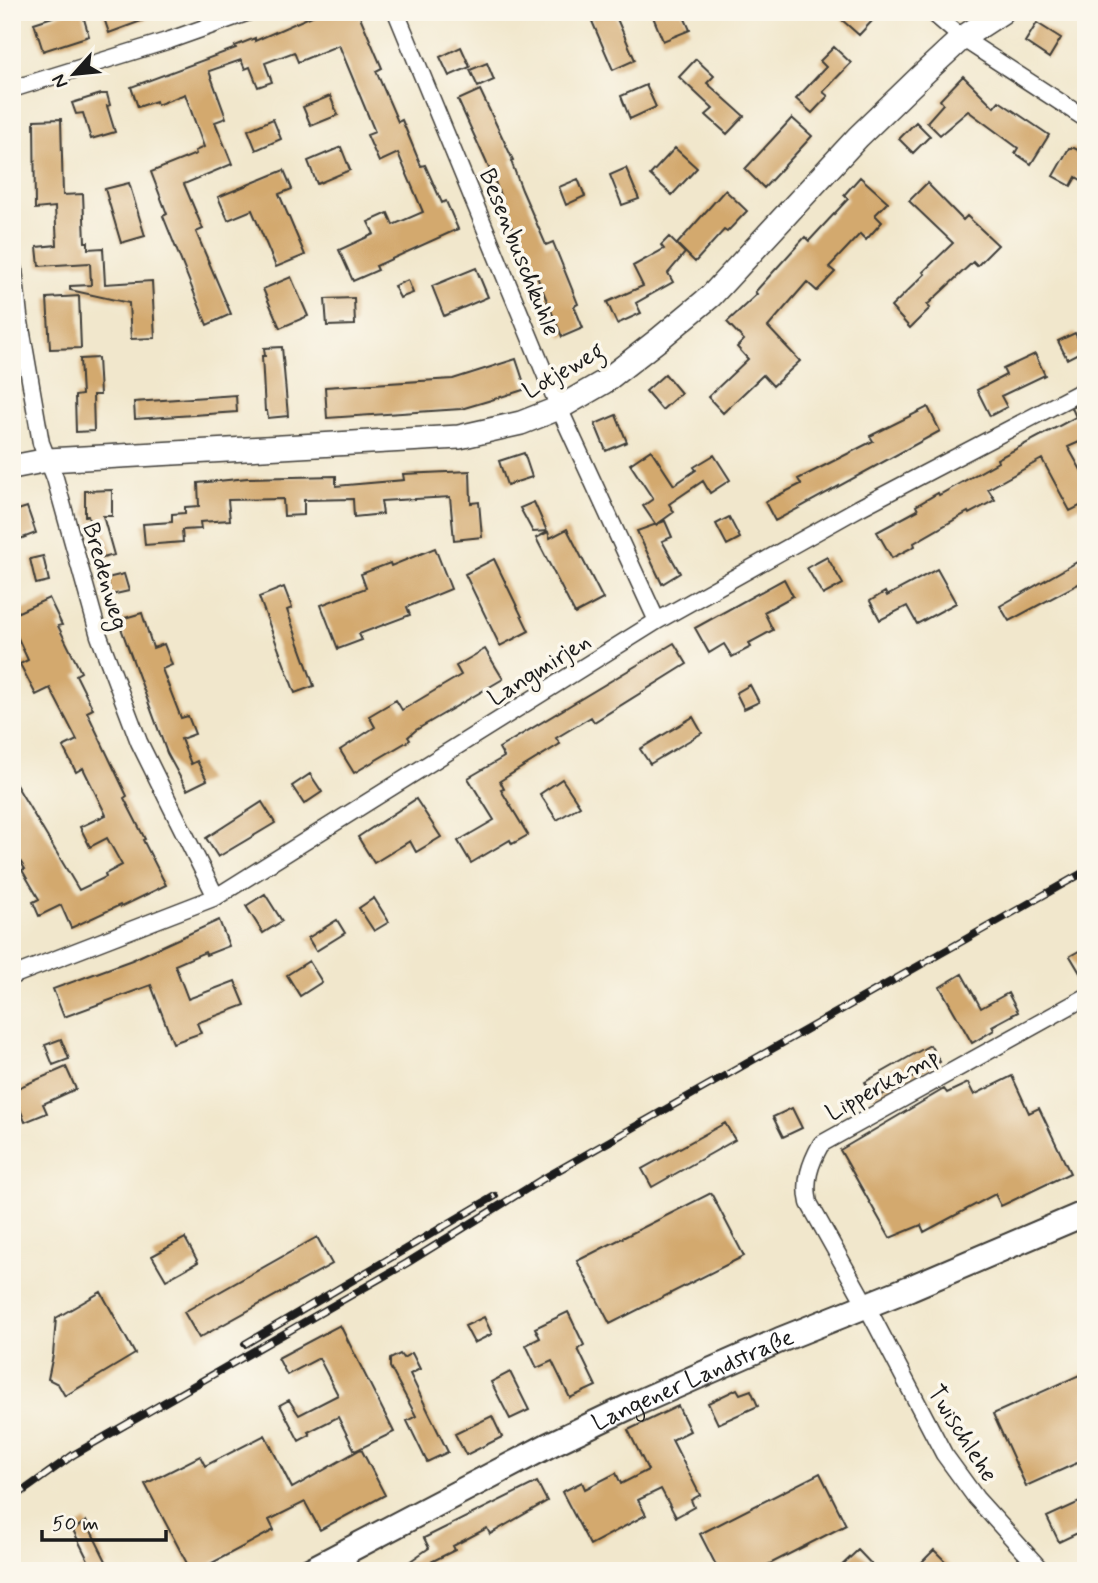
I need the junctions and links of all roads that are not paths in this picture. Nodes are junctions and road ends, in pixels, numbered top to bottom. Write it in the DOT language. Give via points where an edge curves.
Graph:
graph roads {
  1 [pos="249,12"];
  2 [pos="396,12"];
  3 [pos="932,12"];
  4 [pos="1002,12"];
  5 [pos="962,38"];
  6 [pos="12,89"];
  7 [pos="1086,120"];
  8 [pos="12,250"];
  9 [pos="1086,389"];
  10 [pos="559,408"];
  11 [pos="48,460"];
  12 [pos="12,467"];
  13 [pos="657,621"];
  14 [pos="216,897"];
  15 [pos="12,976"];
  16 [pos="1086,998"];
  17 [pos="1086,1213"];
  18 [pos="866,1306"];
  19 [pos="348,1562"];
  20 [pos="309,1571"];
  21 [pos="1042,1571"];
  1 -- 6 [label="street"];
  2 -- 10 [label="street, Besenbuschkuhle"];
  3 -- 5 [label="street"];
  4 -- 5 [label="street, Lotjeweg"];
  5 -- 7 [label="street"];
  5 -- 10 [label="street, Lotjeweg" via="858,137 711,296 604,382"];
  8 -- 11 [label="street, Bredenweg" via="29,379"];
  9 -- 13 [label="street, Langmirjen"];
  10 -- 11 [label="street, Lotjeweg" via="521,423 459,437"];
  10 -- 13 [label="street, Besenbuschkuhle"];
  11 -- 12 [label="street, Lotjeweg"];
  11 -- 14 [label="street, Bredenweg" via="99,636 138,742"];
  13 -- 14 [label="street, Langmirjen"];
  14 -- 15 [label="street, Langmirjen"];
  16 -- 18 [label="street, Lipperkamp" via="821,1144 810,1164 809,1203"];
  17 -- 18 [label="main road, Langener Landstraße"];
  18 -- 19 [label="main road, Langener Landstraße" via="549,1445"];
  18 -- 21 [label="street, Twischlehe" via="944,1454 976,1498"];
  19 -- 20 [label="main road, Langener Landstraße"];
}
